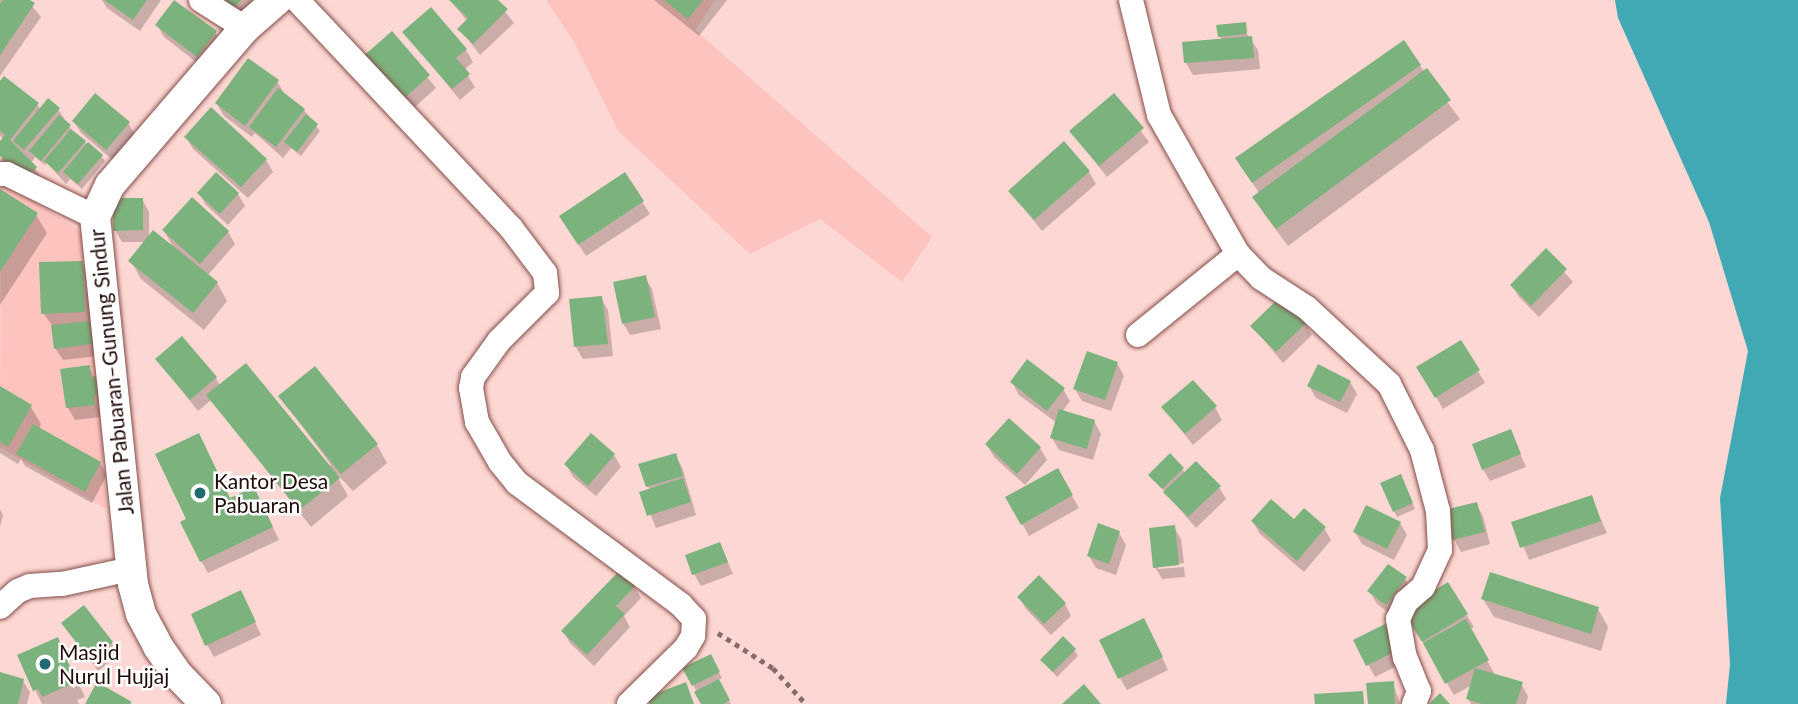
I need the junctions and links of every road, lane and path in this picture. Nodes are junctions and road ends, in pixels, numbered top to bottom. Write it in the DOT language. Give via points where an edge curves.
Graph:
graph roads {
  1 [pos="201,0"];
  2 [pos="276,0"];
  3 [pos="297,0"];
  4 [pos="1131,0"];
  5 [pos="245,28"];
  6 [pos="0,174"];
  7 [pos="95,217"];
  8 [pos="1238,254"];
  9 [pos="1138,335"];
  10 [pos="131,569"];
  11 [pos="0,607"];
  12 [pos="692,616"];
  13 [pos="206,704"];
  14 [pos="629,704"];
  15 [pos="806,704"];
  16 [pos="1414,704"];
  1 -- 5 [label="street"];
  2 -- 5 [label="street, Jalan Pabuaran–Gunung Sindur"];
  3 -- 12 [label="street" via="511,228 547,279 547,293 499,341 473,377 477,422 500,462 533,497"];
  4 -- 8 [label="street" via="1159,115"];
  5 -- 7 [label="street, Jalan Pabuaran–Gunung Sindur" via="110,186"];
  6 -- 7 [label="street"];
  7 -- 10 [label="street, Jalan Pabuaran–Gunung Sindur"];
  8 -- 9 [label="street"];
  8 -- 16 [label="street" via="1261,278 1307,308 1389,384 1422,450 1438,511 1440,550 1423,587 1406,602 1398,619 1405,657 1419,691"];
  10 -- 11 [label="street" via="30,586"];
  10 -- 13 [label="street, Jalan Pabuaran–Gunung Sindur" via="141,614 158,646"];
  12 -- 14 [label="street" via="693,636 686,648"];
  12 -- 15 [label="path" via="773,667"];
}
